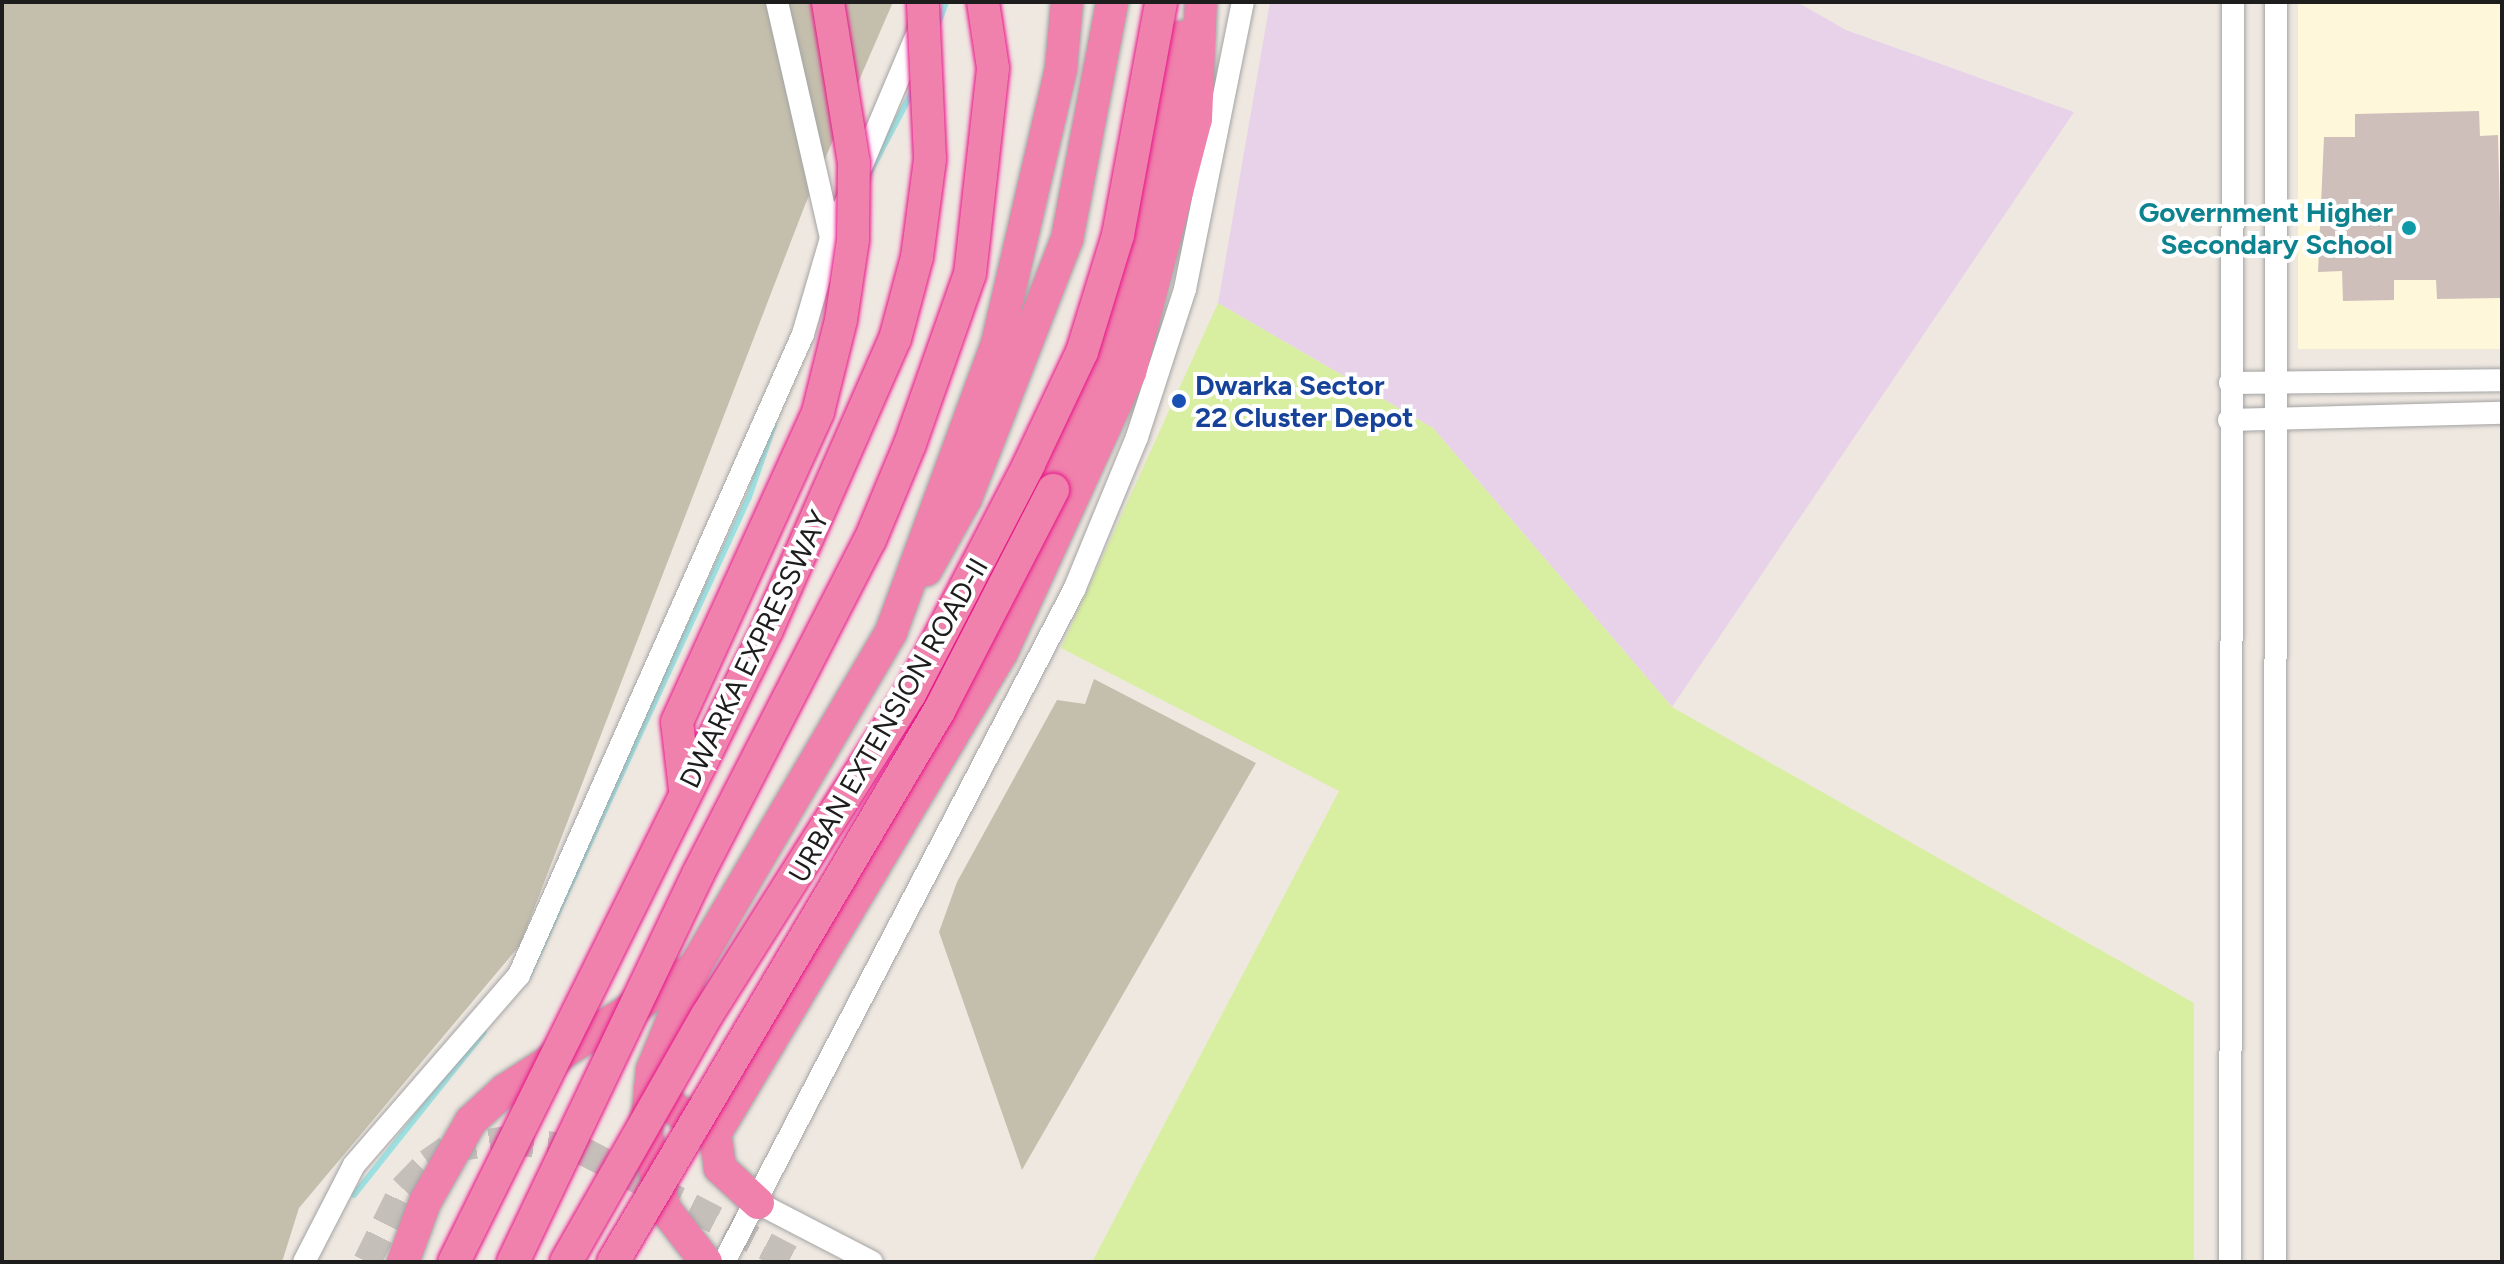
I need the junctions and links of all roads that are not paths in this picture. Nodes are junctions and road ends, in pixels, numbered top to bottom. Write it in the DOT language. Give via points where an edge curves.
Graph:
graph roads {
  1 [pos="777,2"];
  2 [pos="828,2"];
  3 [pos="923,2"];
  4 [pos="931,2"];
  5 [pos="983,2"];
  6 [pos="1067,2"];
  7 [pos="1112,2"];
  8 [pos="1161,2"];
  9 [pos="1187,2"];
  10 [pos="1201,2"];
  11 [pos="1243,2"];
  12 [pos="2233,2"];
  13 [pos="2276,2"];
  14 [pos="831,238"];
  15 [pos="2502,380"];
  16 [pos="2230,383"];
  17 [pos="2276,384"];
  18 [pos="2502,413"];
  19 [pos="2276,419"];
  20 [pos="2229,420"];
  21 [pos="891,632"];
  22 [pos="685,790"];
  23 [pos="694,968"];
  24 [pos="654,1092"];
  25 [pos="724,1110"];
  26 [pos="693,1118"];
  27 [pos="758,1203"];
  28 [pos="304,1262"];
  29 [pos="403,1262"];
  30 [pos="454,1262"];
  31 [pos="513,1262"];
  32 [pos="566,1262"];
  33 [pos="613,1262"];
  34 [pos="706,1262"];
  35 [pos="724,1262"];
  36 [pos="872,1262"];
  37 [pos="2230,1262"];
  38 [pos="2275,1262"];
  1 -- 14 [label="street"];
  2 -- 22 [label="highway, bridge" via="854,163 853,240 841,320 818,412 677,722"];
  3 -- 22 [label="highway, DWARKA EXPRESSWAY, bridge" via="930,159 917,257 895,339 819,519"];
  4 -- 14 [label="street"];
  5 -- 31 [label="highway, DWARKA EXPRESSWAY, bridge" via="993,68 970,274 910,444 870,540 698,874"];
  6 -- 21 [label="highway" via="1061,68 997,344"];
  7 -- 21 [label="highway, URBAN EXTENSION ROAD-II" via="1067,239 966,498"];
  8 -- 24 [label="highway, URBAN EXTENSION ROAD-II, bridge" via="1118,235 1082,352 910,694"];
  9 -- 26 [label="highway, bridge" via="1150,218 1118,327 1053,490 939,711"];
  10 -- 25 [label="highway" via="1196,119 1130,372 1002,652"];
  11 -- 27 [label="street" via="1185,289 1137,437 1074,590"];
  12 -- 16 [label="street"];
  13 -- 17 [label="street"];
  14 -- 28 [label="street" via="803,334 519,975 354,1165"];
  15 -- 17 [label="street"];
  16 -- 17 [label="street"];
  16 -- 20 [label="street"];
  17 -- 19 [label="street"];
  18 -- 19 [label="street"];
  19 -- 20 [label="street"];
  19 -- 38 [label="street"];
  20 -- 37 [label="street"];
  21 -- 23 [label="highway"];
  22 -- 30 [label="highway, DWARKA EXPRESSWAY, bridge"];
  23 -- 24 [label="highway"];
  23 -- 29 [label="highway" via="505,1090 471,1121 425,1202"];
  24 -- 26 [label="highway"];
  24 -- 32 [label="highway, URBAN EXTENSION ROAD-II, bridge"];
  24 -- 34 [label="highway" via="653,1179"];
  25 -- 26 [label="highway"];
  25 -- 27 [label="highway" via="715,1134 720,1168"];
  26 -- 33 [label="highway, bridge"];
  27 -- 35 [label="street"];
  27 -- 36 [label="street"];
}
